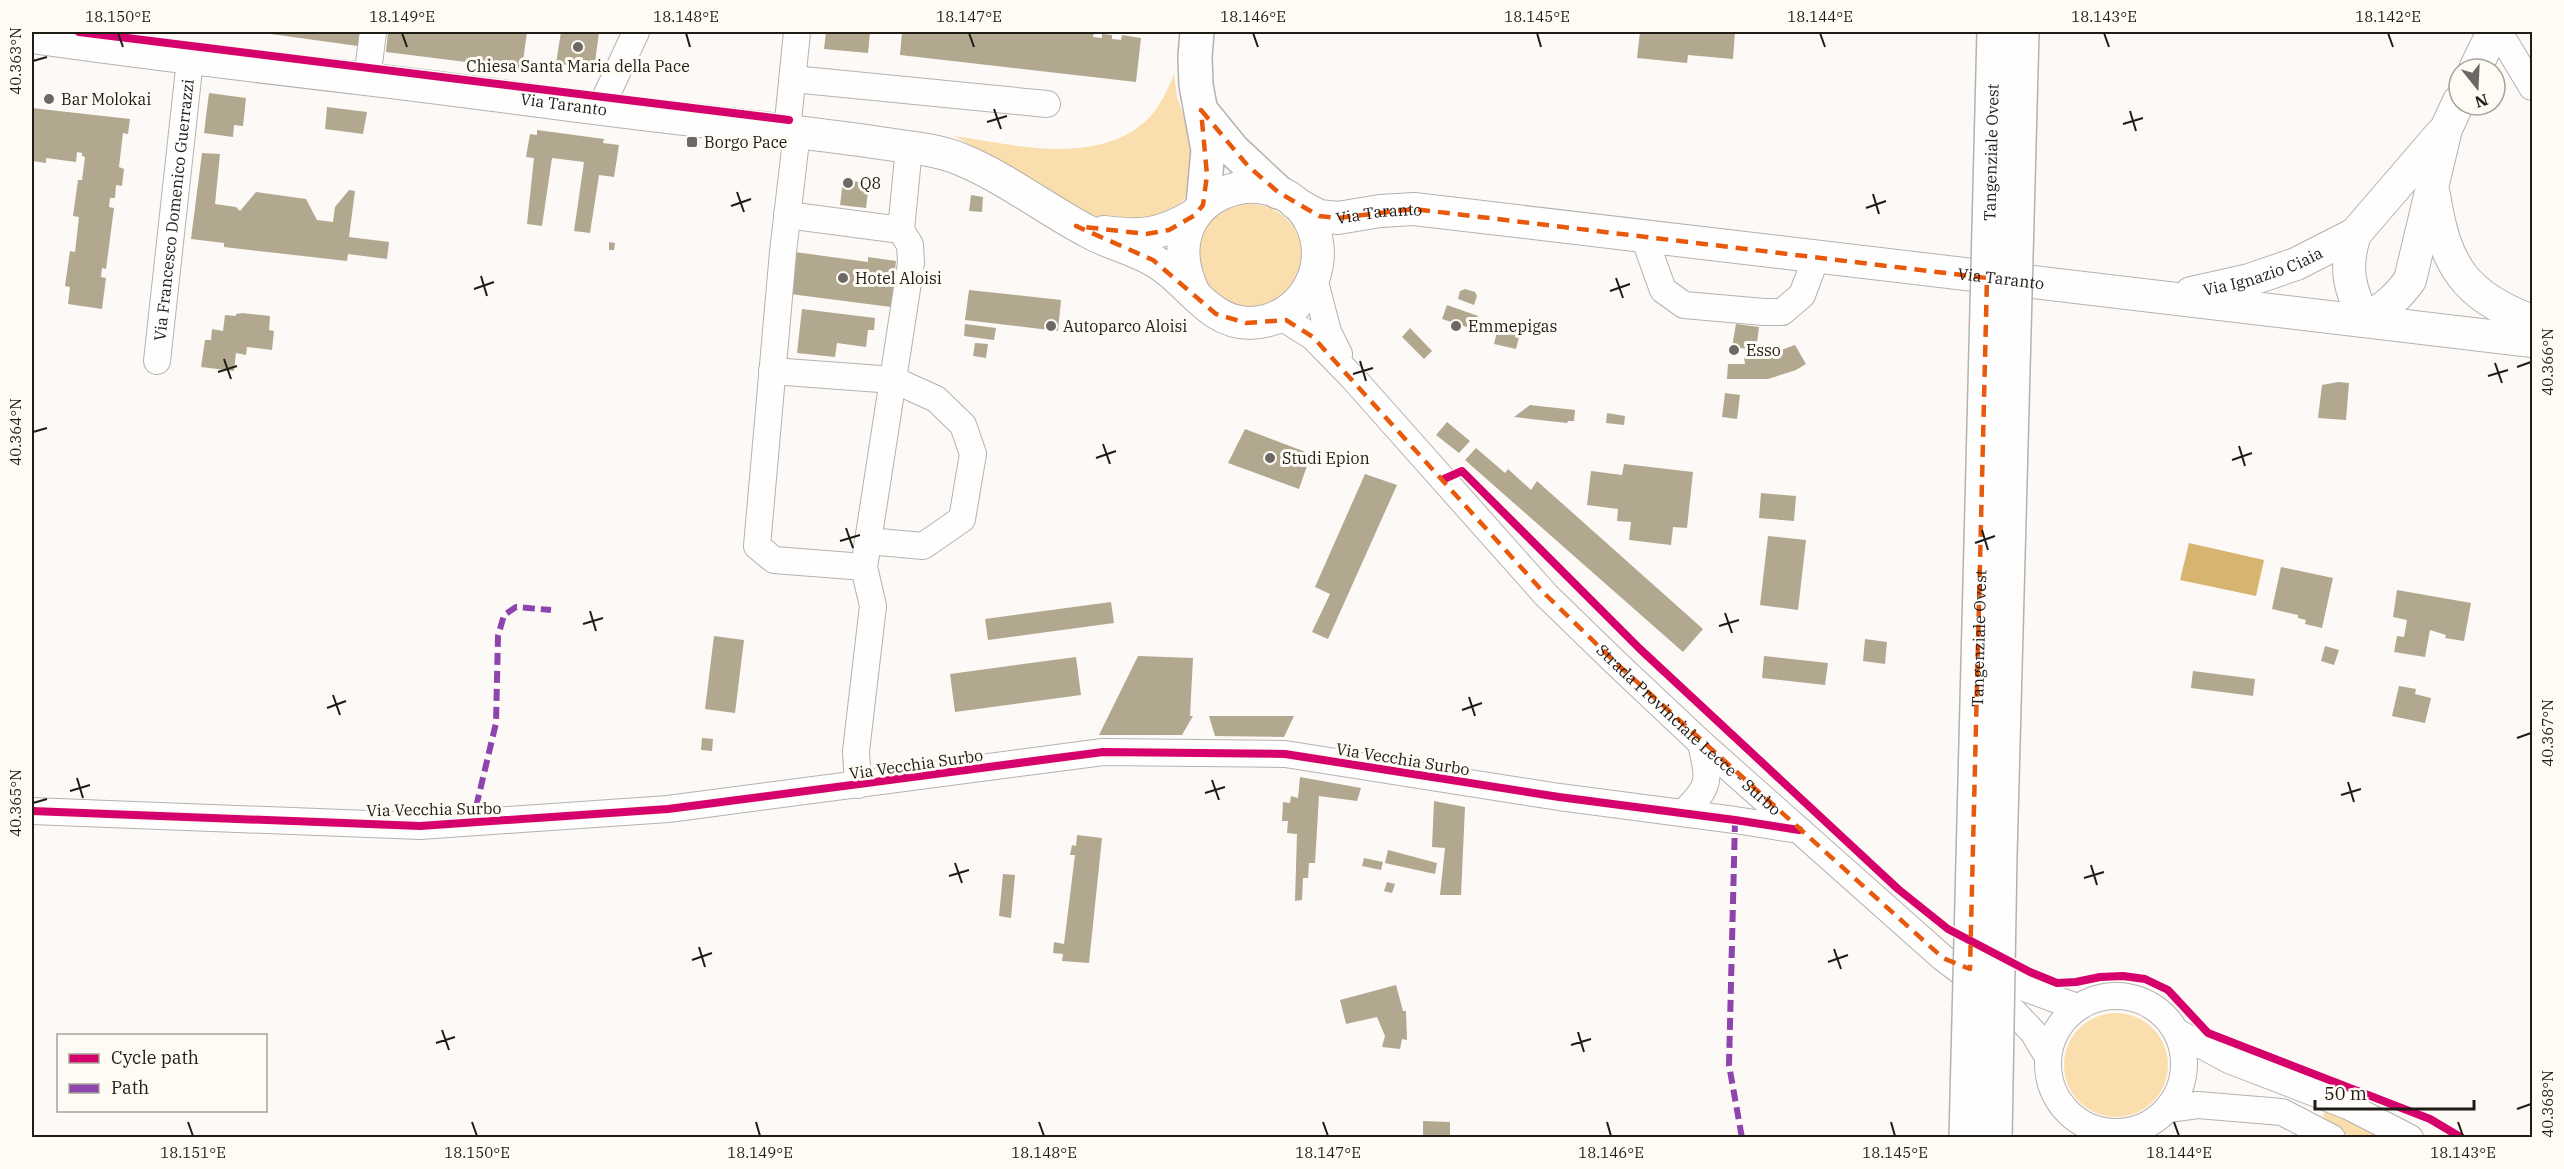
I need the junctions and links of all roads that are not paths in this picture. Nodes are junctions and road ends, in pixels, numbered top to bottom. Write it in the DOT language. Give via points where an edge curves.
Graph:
graph roads {
  1 [pos="373,32"];
  2 [pos="636,32"];
  3 [pos="797,32"];
  4 [pos="1197,32"];
  5 [pos="1978,32"];
  6 [pos="2015,32"];
  7 [pos="2493,32"];
  8 [pos="2499,32"];
  9 [pos="32,37"];
  10 [pos="2481,57"];
  11 [pos="190,60"];
  12 [pos="367,79"];
  13 [pos="793,79"];
  14 [pos="2532,87"];
  15 [pos="1047,104"];
  16 [pos="600,110"];
  17 [pos="1201,110"];
  18 [pos="2450,117"];
  19 [pos="2451,117"];
  20 [pos="792,132"];
  21 [pos="909,148"];
  22 [pos="2432,185"];
  23 [pos="1286,197"];
  24 [pos="1199,210"];
  25 [pos="787,215"];
  26 [pos="1468,216"];
  27 [pos="1076,226"];
  28 [pos="901,230"];
  29 [pos="2355,234"];
  30 [pos="1644,237"];
  31 [pos="1988,245"];
  32 [pos="1816,258"];
  33 [pos="1316,271"];
  34 [pos="1194,293"];
  35 [pos="2166,299"];
  36 [pos="2365,320"];
  37 [pos="1265,321"];
  38 [pos="2532,321"];
  39 [pos="2532,341"];
  40 [pos="156,361"];
  41 [pos="772,371"];
  42 [pos="1353,378"];
  43 [pos="894,380"];
  44 [pos="868,541"];
  45 [pos="864,567"];
  46 [pos="1701,743"];
  47 [pos="858,785"];
  48 [pos="32,811"];
  49 [pos="1683,813"];
  50 [pos="1799,830"];
  51 [pos="1943,958"];
  52 [pos="2077,1007"];
  53 [pos="2177,1032"];
  54 [pos="2048,1056"];
  55 [pos="2168,1109"];
  56 [pos="2085,1130"];
  57 [pos="2146,1131"];
  58 [pos="1966,1137"];
  59 [pos="1995,1137"];
  60 [pos="2332,1137"];
  61 [pos="2410,1137"];
  1 -- 12 [label="street"];
  2 -- 16 [label="street"];
  3 -- 13 [label="street"];
  4 -- 17 [label="highway" via="1196,85"];
  5 -- 31 [label="highway, bridge" via="1979,203"];
  6 -- 31 [label="highway, Tangenziale Ovest, bridge"];
  6 -- 59 [label="highway, Tangenziale Ovest, bridge"];
  7 -- 10 [label="main road"];
  8 -- 14 [label="street"];
  9 -- 11 [label="main road, Via Taranto"];
  11 -- 12 [label="main road, Via Taranto"];
  11 -- 40 [label="street, Via Francesco Domenico Guerrazzi"];
  12 -- 16 [label="main road, Via Taranto"];
  13 -- 15 [label="street"];
  13 -- 20 [label="street"];
  16 -- 20 [label="main road, Via Taranto"];
  17 -- 23 [label="highway" via="1233,150"];
  17 -- 24 [label="highway" via="1208,150"];
  18 -- 29 [label="main road, Via Ignazio Ciaia"];
  19 -- 22 [label="main road, Via Ignazio Ciaia"];
  20 -- 21 [label="main road, Via Taranto"];
  20 -- 25 [label="street"];
  21 -- 27 [label="main road, Via Taranto" via="956,157"];
  21 -- 28 [label="street"];
  22 -- 36 [label="main road, Via Ignazio Ciaia" via="2410,280 2391,303"];
  22 -- 38 [label="main road, Via Ignazio Ciaia" via="2443,239 2464,278 2487,301"];
  23 -- 24 [label="main road, Via Taranto" via="1255,186 1236,188"];
  23 -- 26 [label="main road, Via Taranto" via="1319,216 1338,218 1414,209"];
  23 -- 33 [label="main road, Via Taranto" via="1311,224 1318,244"];
  24 -- 27 [label="main road, Via Taranto" via="1169,230 1146,234"];
  24 -- 34 [label="main road, Via Taranto" via="1188,226 1182,247 1185,275"];
  25 -- 28 [label="street"];
  25 -- 41 [label="street"];
  26 -- 30 [label="main road, Via Taranto"];
  26 -- 33 [label="main road, Via Taranto" via="1416,217 1364,228 1330,250"];
  27 -- 34 [label="main road, Via Taranto" via="1152,260"];
  28 -- 43 [label="street" via="910,245 911,263"];
  29 -- 35 [label="main road, Via Ignazio Ciaia" via="2296,264 2249,280"];
  29 -- 36 [label="main road" via="2349,273 2353,296"];
  30 -- 32 [label="main road, Via Taranto"];
  30 -- 32 [label="street" via="1663,290 1684,305 1782,312 1802,295"];
  31 -- 58 [label="highway, Tangenziale Ovest, bridge"];
  32 -- 35 [label="main road, Via Taranto"];
  33 -- 37 [label="main road, Via Taranto" via="1308,290 1291,309"];
  33 -- 42 [label="street, Strada Provinciale Lecce - Surbo" via="1328,332"];
  34 -- 37 [label="main road, Via Taranto" via="1206,307 1229,319 1246,323"];
  35 -- 36 [label="main road, Via Taranto"];
  36 -- 39 [label="main road, Via Taranto"];
  37 -- 42 [label="street, Strada Provinciale Lecce - Surbo" via="1286,320 1301,328"];
  41 -- 43 [label="street"];
  41 -- 45 [label="street" via="757,546 774,560"];
  42 -- 46 [label="street, Strada Provinciale Lecce - Surbo" via="1546,595"];
  43 -- 44 [label="street"];
  43 -- 44 [label="street" via="936,399 963,425 973,454 962,519 923,546"];
  44 -- 45 [label="street"];
  45 -- 47 [label="street" via="873,606 856,751"];
  46 -- 49 [label="street" via="1708,776 1700,797"];
  46 -- 50 [label="street, Strada Provinciale Lecce - Surbo"];
  47 -- 48 [label="street, Via Vecchia Surbo" via="668,809 420,826"];
  47 -- 49 [label="street, Via Vecchia Surbo" via="1103,752 1285,754"];
  49 -- 50 [label="street, Via Vecchia Surbo"];
  50 -- 51 [label="street, Strada Provinciale Lecce - Surbo"];
  51 -- 52 [label="street"];
  51 -- 54 [label="street, Strada Provinciale Lecce - Surbo" via="2013,1011"];
  52 -- 53 [label="street" via="2098,998 2121,995 2143,1001 2163,1014"];
  52 -- 54 [label="street" via="2057,1029"];
  53 -- 55 [label="street" via="2184,1051 2184,1072 2179,1092"];
  53 -- 61 [label="street" via="2229,1060 2348,1106"];
  54 -- 56 [label="street" via="2048,1076 2054,1094"];
  55 -- 57 [label="street"];
  55 -- 60 [label="street" via="2198,1106 2282,1112"];
  56 -- 57 [label="street"];
}
